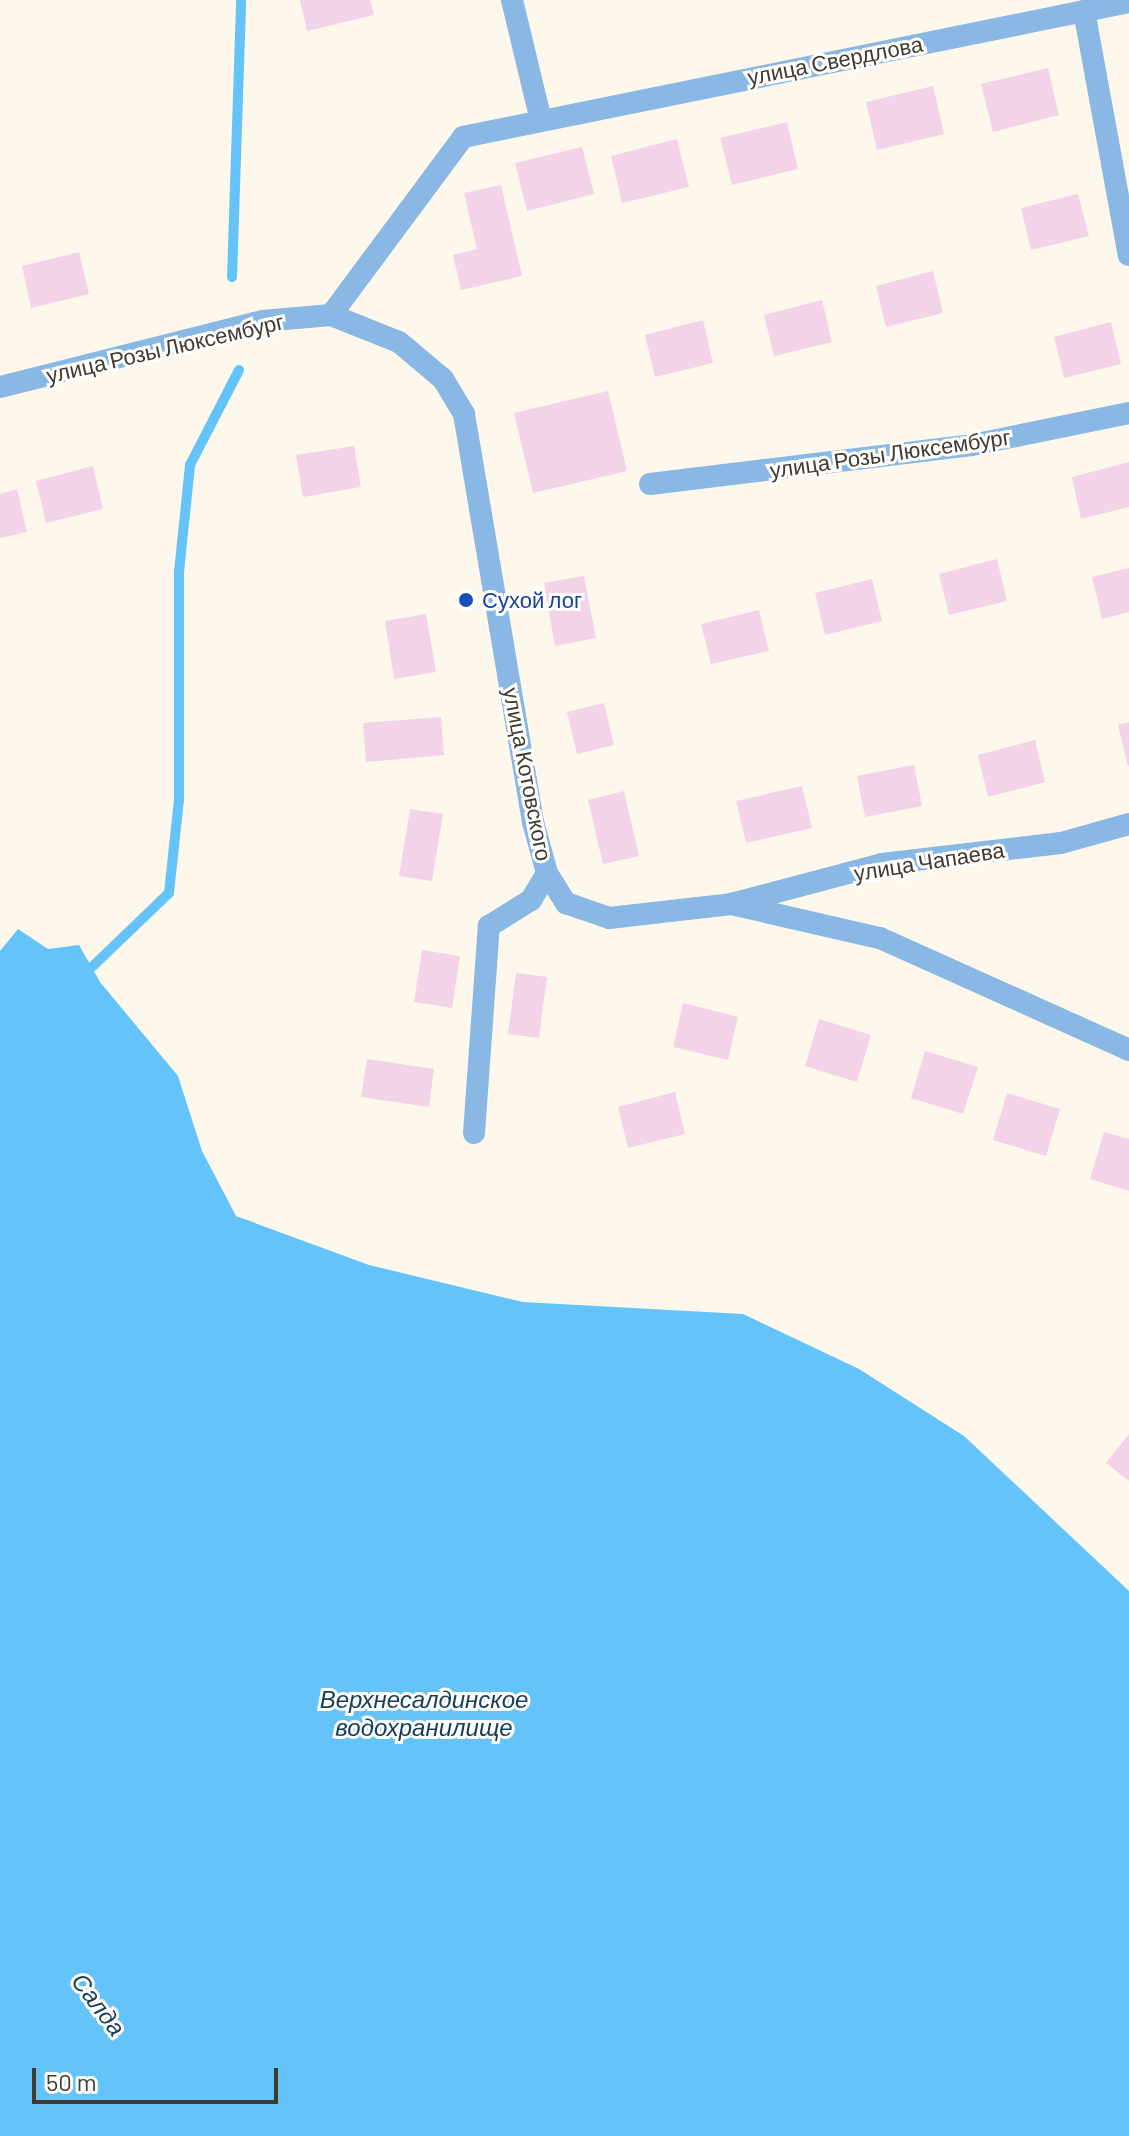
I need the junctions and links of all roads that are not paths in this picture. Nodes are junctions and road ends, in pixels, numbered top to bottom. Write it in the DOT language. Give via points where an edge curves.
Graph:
graph roads {
  1 [pos="512,0"];
  2 [pos="1129,2"];
  3 [pos="1084,11"];
  4 [pos="540,117"];
  5 [pos="1129,255"];
  6 [pos="331,315"];
  7 [pos="0,387"];
  8 [pos="1129,413"];
  9 [pos="650,484"];
  10 [pos="1129,824"];
  11 [pos="547,873"];
  12 [pos="731,904"];
  13 [pos="1129,1050"];
  14 [pos="474,1133"];
  1 -- 4 [label="street"];
  2 -- 3 [label="street, улица Свердлова"];
  3 -- 4 [label="street, улица Свердлова"];
  3 -- 5 [label="street"];
  4 -- 6 [label="street, улица Свердлова" via="463,137"];
  6 -- 7 [label="street, улица Розы Люксембург" via="263,321"];
  6 -- 11 [label="street, улица Котовского" via="399,342 443,379 464,414 533,822"];
  8 -- 9 [label="street, улица Розы Люксембург" via="972,445"];
  10 -- 12 [label="street, улица Чапаева" via="1061,843 882,864"];
  11 -- 12 [label="street, улица Котовского" via="566,903 609,918"];
  11 -- 14 [label="street" via="531,900 489,926"];
  12 -- 13 [label="street, улица Котовского" via="880,938"];
}
